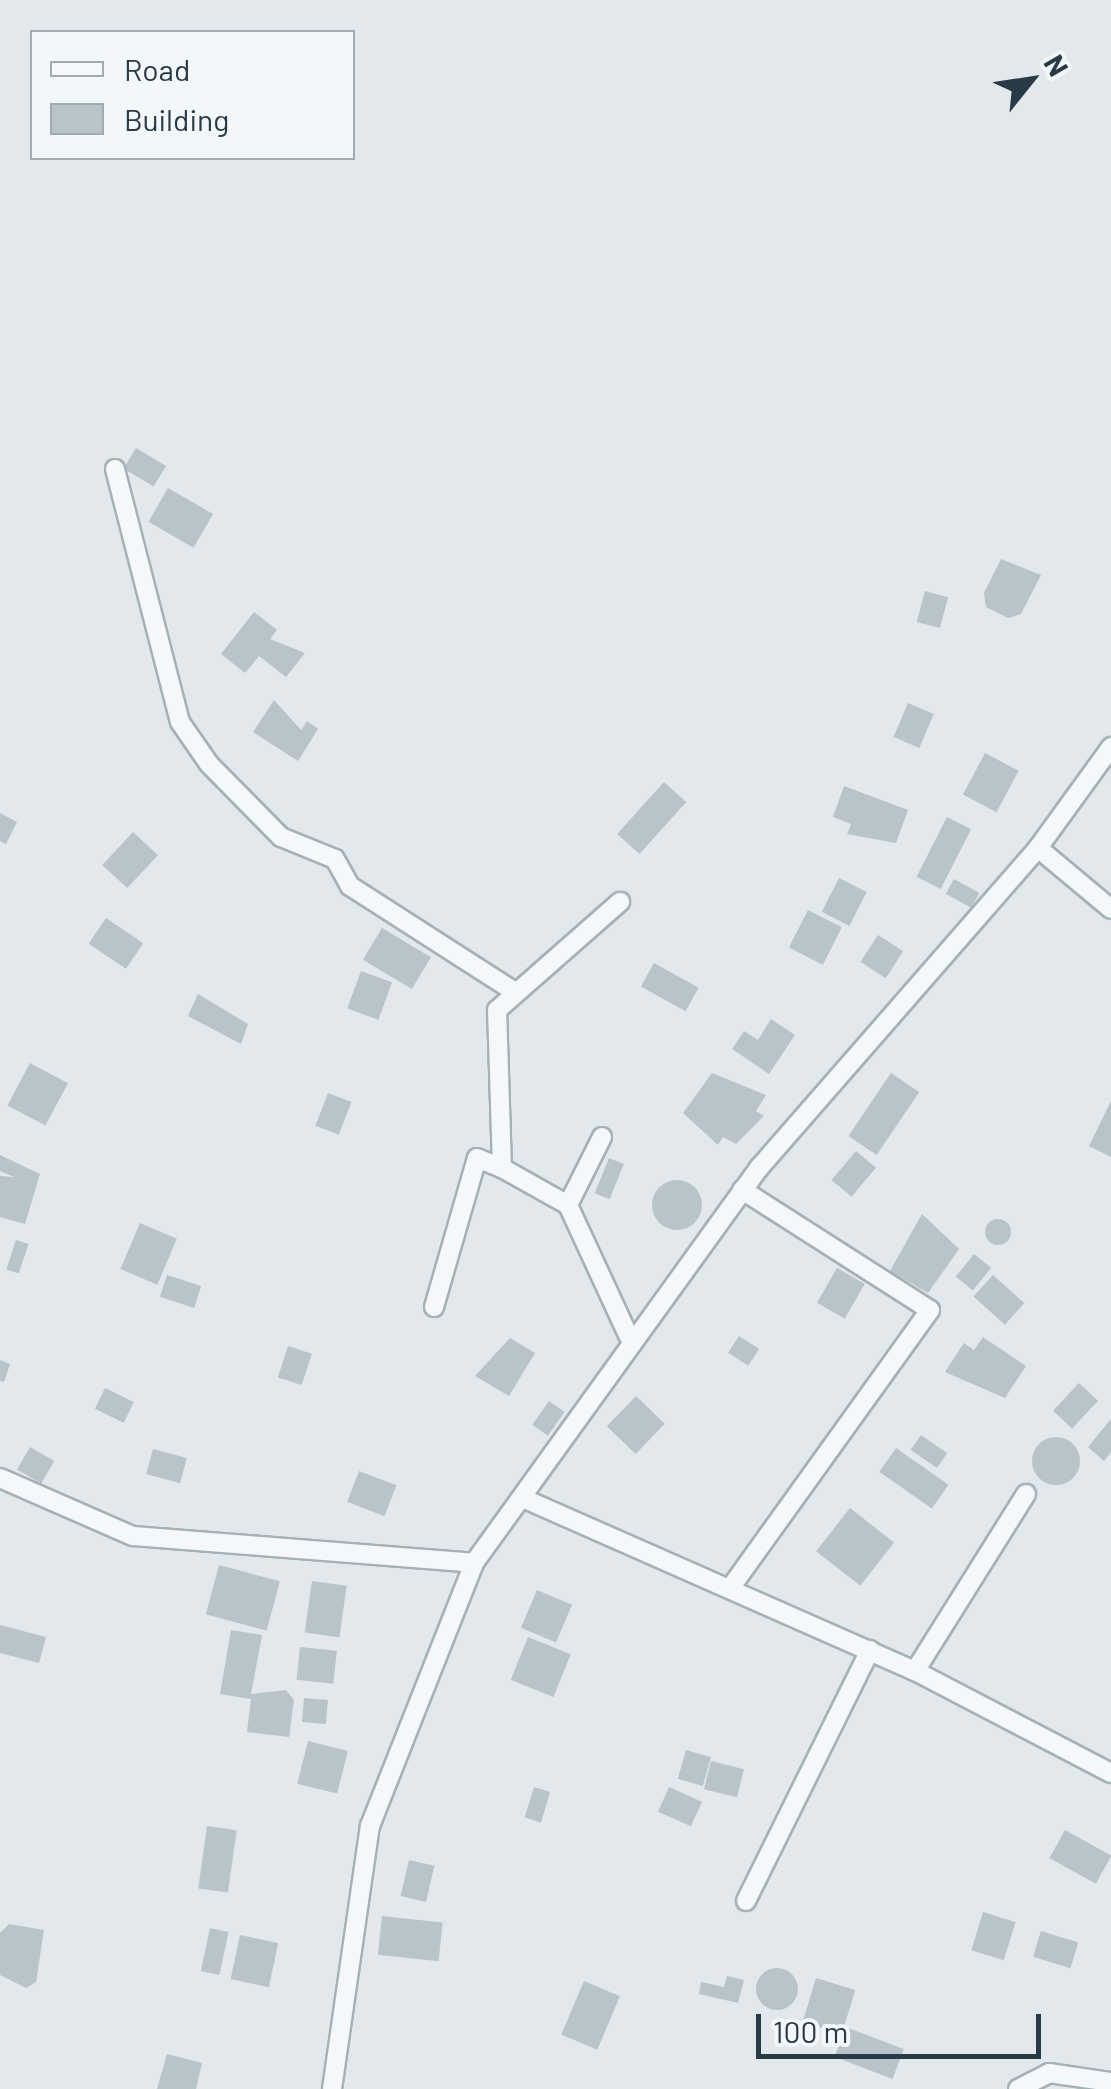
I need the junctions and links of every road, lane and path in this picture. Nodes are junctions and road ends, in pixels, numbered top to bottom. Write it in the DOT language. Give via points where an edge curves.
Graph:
graph roads {
  1 [pos="115,469"];
  2 [pos="1111,747"];
  3 [pos="1038,848"];
  4 [pos="620,902"];
  5 [pos="1111,909"];
  6 [pos="515,992"];
  7 [pos="602,1137"];
  8 [pos="502,1168"];
  9 [pos="742,1190"];
  10 [pos="568,1205"];
  11 [pos="434,1307"];
  12 [pos="629,1337"];
  13 [pos="0,1478"];
  14 [pos="1026,1494"];
  15 [pos="526,1500"];
  16 [pos="474,1562"];
  17 [pos="731,1587"];
  18 [pos="870,1650"];
  19 [pos="915,1670"];
  20 [pos="1111,1773"];
  21 [pos="746,1901"];
  22 [pos="1111,2082"];
  23 [pos="332,2089"];
  24 [pos="1018,2089"];
  1 -- 6 [label="street" via="180,722 209,764 280,837 335,859 350,886"];
  2 -- 3 [label="street"];
  3 -- 5 [label="street"];
  3 -- 9 [label="street"];
  4 -- 6 [label="street"];
  6 -- 8 [label="street" via="497,1010"];
  7 -- 10 [label="street"];
  8 -- 10 [label="street"];
  8 -- 11 [label="street" via="477,1158"];
  9 -- 12 [label="street"];
  9 -- 17 [label="street" via="930,1310"];
  10 -- 12 [label="street"];
  12 -- 15 [label="street"];
  13 -- 16 [label="street" via="133,1536"];
  14 -- 19 [label="street"];
  15 -- 16 [label="street"];
  15 -- 17 [label="street"];
  16 -- 23 [label="street" via="370,1826"];
  17 -- 18 [label="street"];
  18 -- 19 [label="street"];
  18 -- 21 [label="street"];
  19 -- 20 [label="street"];
  22 -- 24 [label="street" via="1048,2072"];
}
